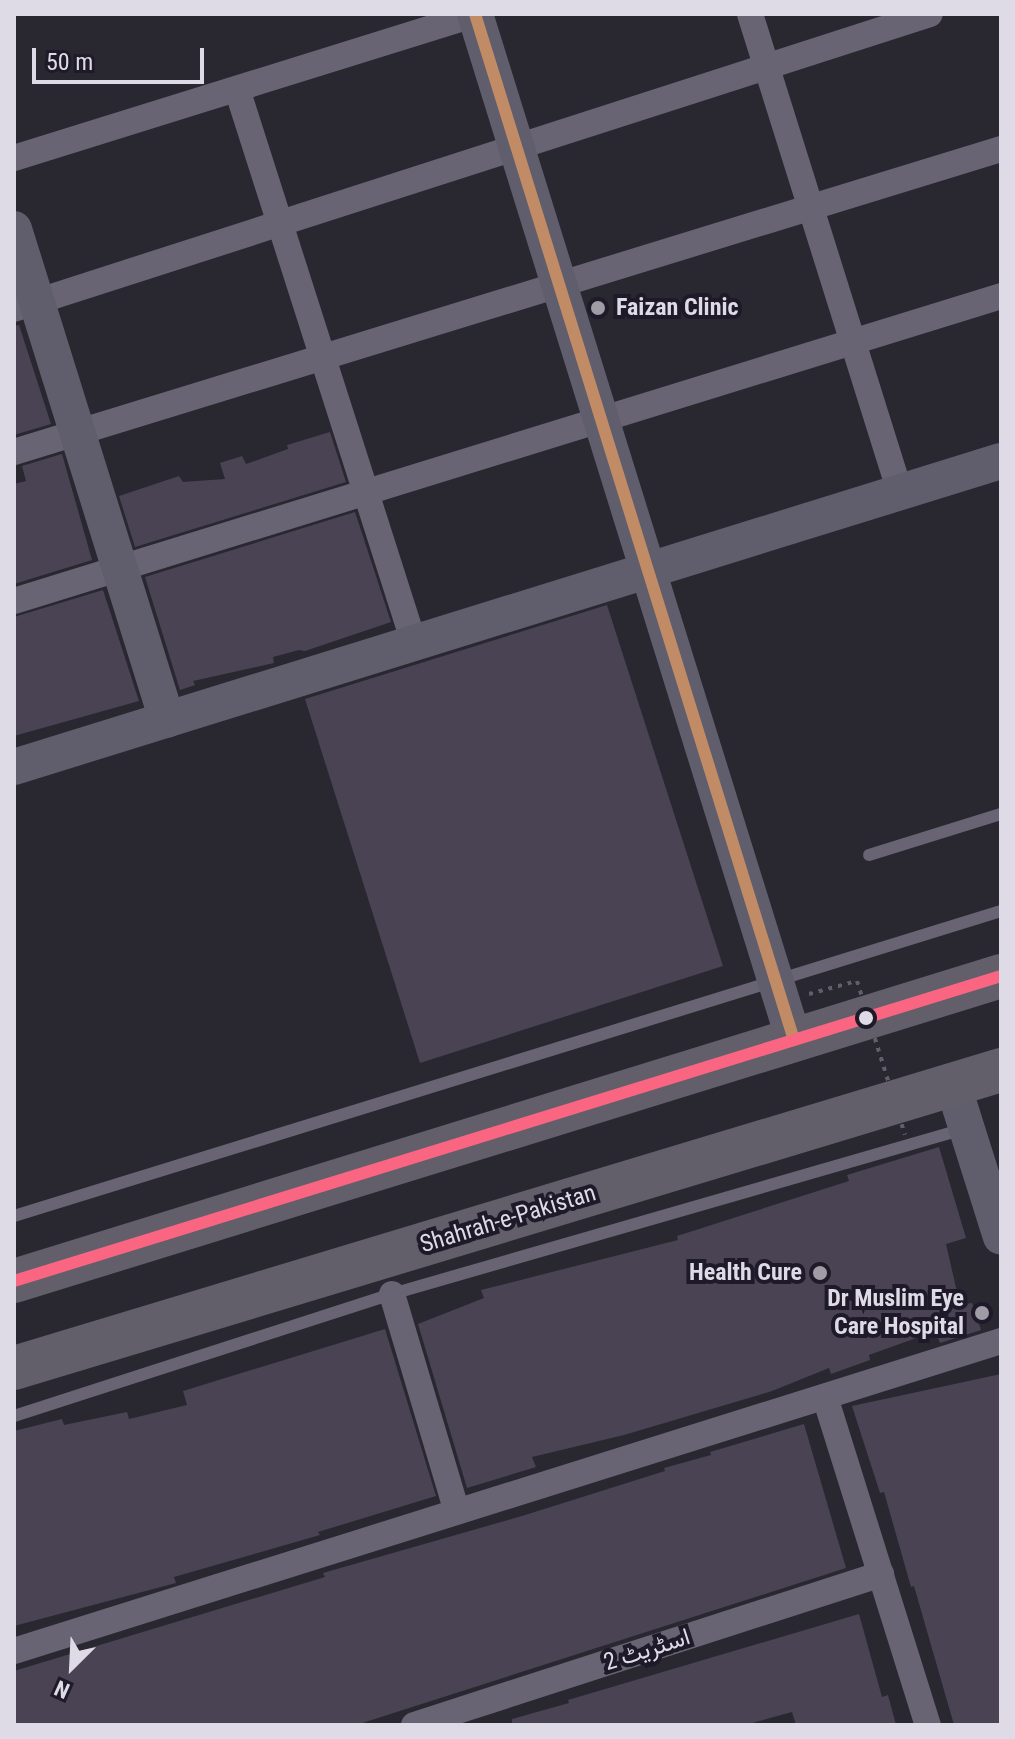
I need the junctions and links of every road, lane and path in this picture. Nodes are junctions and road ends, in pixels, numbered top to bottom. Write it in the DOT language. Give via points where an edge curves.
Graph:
graph roads {
  1 [pos="475,14"];
  2 [pos="750,14"];
  3 [pos="930,14"];
  4 [pos="766,67"];
  5 [pos="237,89"];
  6 [pos="516,147"];
  7 [pos="1001,149"];
  8 [pos="14,158"];
  9 [pos="811,208"];
  10 [pos="280,224"];
  11 [pos="14,229"];
  12 [pos="559,284"];
  13 [pos="1001,296"];
  14 [pos="25,306"];
  15 [pos="853,342"];
  16 [pos="322,356"];
  17 [pos="601,420"];
  18 [pos="77,430"];
  19 [pos="14,452"];
  20 [pos="1001,461"];
  21 [pos="900,492"];
  22 [pos="366,493"];
  23 [pos="120,569"];
  24 [pos="647,571"];
  25 [pos="14,601"];
  26 [pos="414,643"];
  27 [pos="167,720"];
  28 [pos="14,767"];
  29 [pos="1001,814"];
  30 [pos="869,855"];
  31 [pos="1001,911"];
  32 [pos="1001,976"];
  33 [pos="785,988"];
  34 [pos="794,1040"];
  35 [pos="1001,1070"];
  36 [pos="953,1085"];
  37 [pos="967,1128"];
  38 [pos="905,1135"];
  39 [pos="14,1216"];
  40 [pos="1001,1237"];
  41 [pos="14,1281"];
  42 [pos="392,1294"];
  43 [pos="1001,1341"];
  44 [pos="14,1368"];
  45 [pos="825,1397"];
  46 [pos="14,1416"];
  47 [pos="457,1512"];
  48 [pos="881,1574"];
  49 [pos="14,1651"];
  50 [pos="414,1725"];
  51 [pos="928,1725"];
  1 -- 5 [label="street"];
  1 -- 6 [label="street"];
  2 -- 4 [label="street"];
  3 -- 4 [label="street"];
  4 -- 6 [label="street"];
  4 -- 9 [label="street"];
  5 -- 8 [label="street"];
  5 -- 10 [label="street"];
  6 -- 10 [label="street"];
  6 -- 12 [label="street"];
  7 -- 9 [label="street"];
  9 -- 12 [label="street"];
  9 -- 15 [label="street"];
  10 -- 14 [label="street"];
  10 -- 16 [label="street"];
  11 -- 14 [label="street"];
  12 -- 16 [label="street"];
  12 -- 17 [label="street"];
  13 -- 15 [label="street"];
  14 -- 18 [label="street"];
  15 -- 17 [label="street"];
  15 -- 21 [label="street"];
  16 -- 18 [label="street"];
  16 -- 22 [label="street"];
  17 -- 22 [label="street"];
  17 -- 24 [label="street"];
  18 -- 19 [label="street"];
  18 -- 23 [label="street"];
  20 -- 21 [label="street"];
  21 -- 24 [label="street"];
  22 -- 23 [label="street"];
  22 -- 26 [label="street"];
  23 -- 25 [label="street"];
  23 -- 27 [label="street"];
  24 -- 26 [label="street"];
  24 -- 33 [label="street"];
  26 -- 27 [label="street"];
  27 -- 28 [label="street"];
  29 -- 30 [label="lane"];
  31 -- 33 [label="lane"];
  32 -- 34 [label="highway"];
  33 -- 34 [label="street"];
  33 -- 38 [label="path, bridge" via="857,981"];
  33 -- 39 [label="lane"];
  34 -- 41 [label="highway"];
  35 -- 36 [label="highway, Shahrah-e-Pakistan"];
  36 -- 37 [label="street"];
  36 -- 44 [label="highway, Shahrah-e-Pakistan"];
  37 -- 40 [label="street"];
  37 -- 42 [label="lane"];
  42 -- 46 [label="lane"];
  42 -- 47 [label="street"];
  43 -- 45 [label="street"];
  45 -- 47 [label="street"];
  45 -- 48 [label="street"];
  47 -- 49 [label="street"];
  48 -- 50 [label="street, اسٹریٹ 2"];
  48 -- 51 [label="street"];
}
